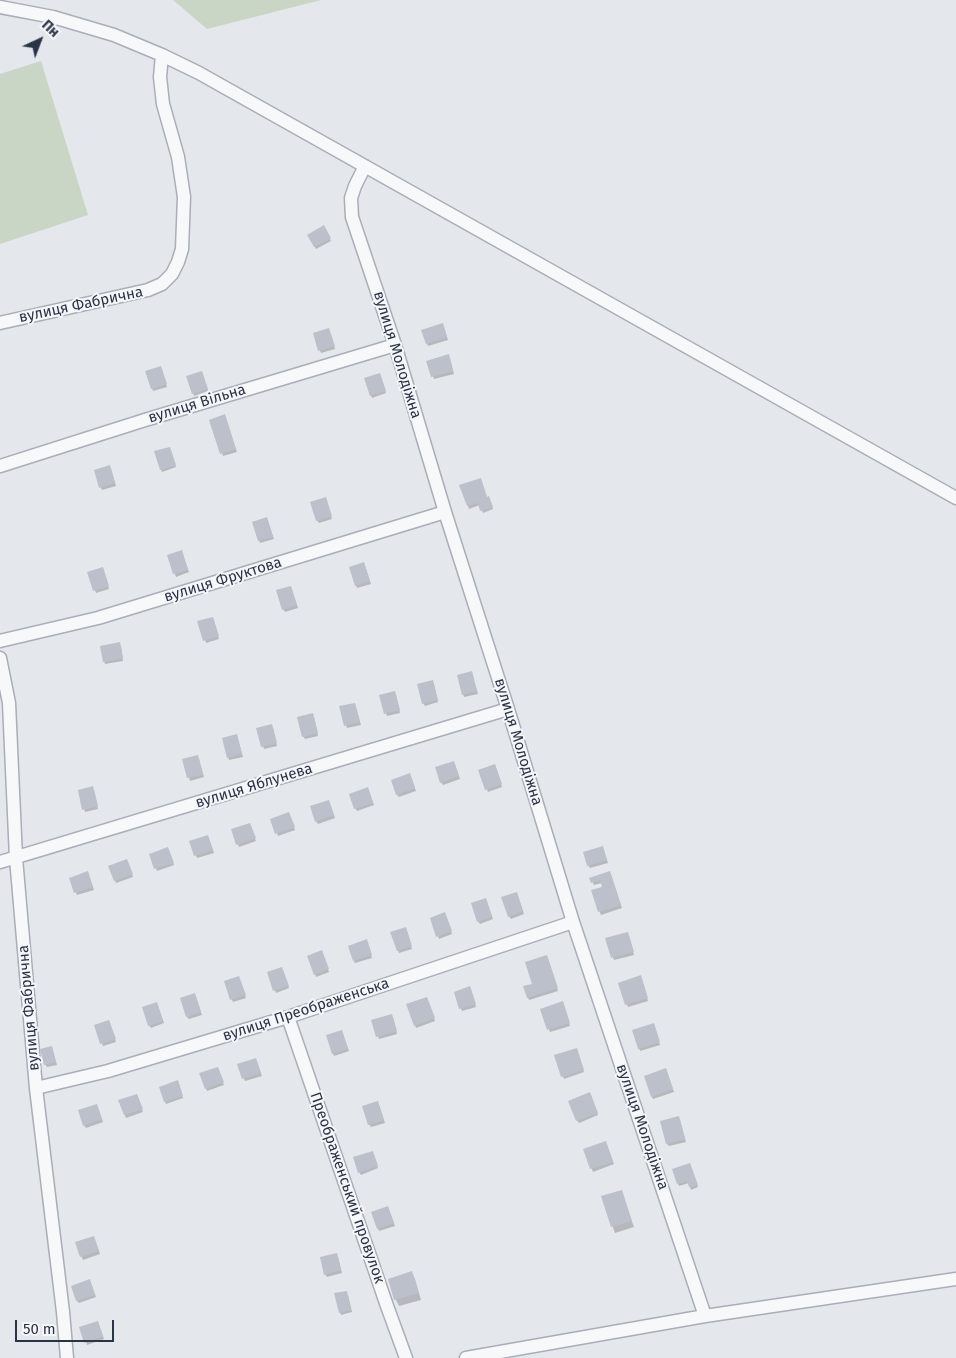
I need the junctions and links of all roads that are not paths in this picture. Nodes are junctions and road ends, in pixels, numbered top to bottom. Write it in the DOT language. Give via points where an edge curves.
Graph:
graph roads {
  1 [pos="0,7"];
  2 [pos="162,55"];
  3 [pos="365,166"];
  4 [pos="0,323"];
  5 [pos="395,345"];
  6 [pos="0,466"];
  7 [pos="956,498"];
  8 [pos="445,512"];
  9 [pos="0,641"];
  10 [pos="0,658"];
  11 [pos="508,709"];
  12 [pos="16,858"];
  13 [pos="0,862"];
  14 [pos="573,922"];
  15 [pos="288,1017"];
  16 [pos="36,1088"];
  17 [pos="956,1279"];
  18 [pos="705,1316"];
  19 [pos="67,1358"];
  20 [pos="406,1358"];
  21 [pos="466,1358"];
  1 -- 2 [label="street" via="53,17 114,35"];
  2 -- 3 [label="street"];
  2 -- 4 [label="street, вулиця Фабрична" via="160,77 164,104 178,157 184,197 182,249 172,274 162,284 148,290"];
  3 -- 5 [label="street, вулиця Молодіжна" via="354,186 352,217"];
  3 -- 7 [label="street"];
  5 -- 6 [label="street, вулиця Вільна"];
  5 -- 8 [label="street, вулиця Молодіжна"];
  8 -- 9 [label="street, вулиця Фруктова" via="98,618"];
  8 -- 11 [label="street, вулиця Молодіжна"];
  10 -- 12 [label="street, вулиця Фабрична" via="9,703"];
  11 -- 12 [label="street, вулиця Яблунева"];
  11 -- 14 [label="street, вулиця Молодіжна"];
  12 -- 13 [label="street, вулиця Яблунева"];
  12 -- 16 [label="street, вулиця Фабрична"];
  14 -- 15 [label="street, вулиця Преображенська"];
  14 -- 18 [label="street, вулиця Молодіжна"];
  15 -- 16 [label="street, вулиця Преображенська" via="108,1072"];
  15 -- 20 [label="street, Преображенський провулок"];
  16 -- 19 [label="street, вулиця Фабрична"];
  17 -- 18 [label="street"];
  18 -- 21 [label="street"];
}
